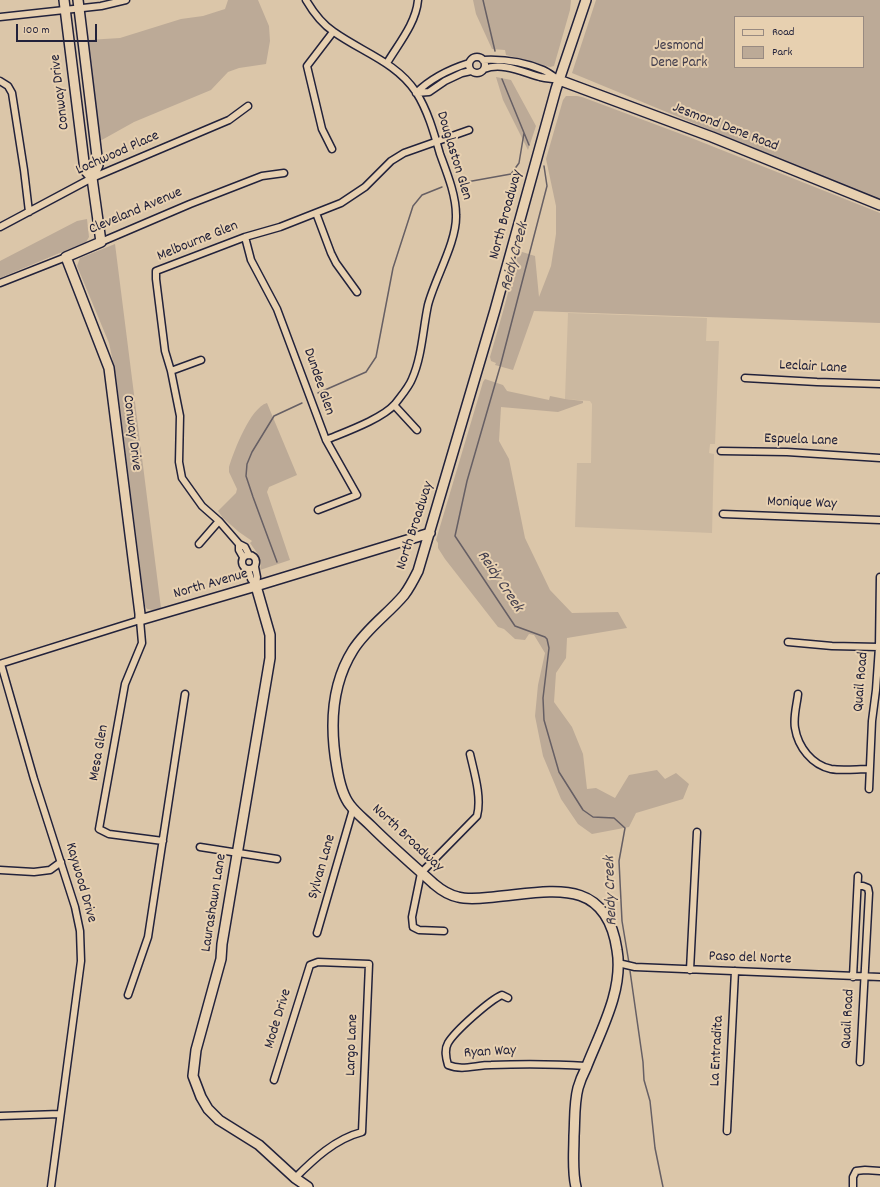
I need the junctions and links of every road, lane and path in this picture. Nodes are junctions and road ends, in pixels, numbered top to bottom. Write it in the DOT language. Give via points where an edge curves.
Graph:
graph roads {
  1 [pos="64,0"];
  2 [pos="126,0"];
  3 [pos="306,0"];
  4 [pos="418,0"];
  5 [pos="586,0"];
  6 [pos="78,5"];
  7 [pos="66,11"];
  8 [pos="0,17"];
  9 [pos="333,32"];
  10 [pos="483,60"];
  11 [pos="387,63"];
  12 [pos="469,63"];
  13 [pos="484,69"];
  14 [pos="471,71"];
  15 [pos="559,80"];
  16 [pos="0,81"];
  17 [pos="416,93"];
  18 [pos="248,106"];
  19 [pos="469,130"];
  20 [pos="436,142"];
  21 [pos="332,149"];
  22 [pos="284,173"];
  23 [pos="92,178"];
  24 [pos="880,205"];
  25 [pos="29,212"];
  26 [pos="316,213"];
  27 [pos="0,227"];
  28 [pos="245,236"];
  29 [pos="101,242"];
  30 [pos="66,257"];
  31 [pos="0,283"];
  32 [pos="357,292"];
  33 [pos="201,360"];
  34 [pos="171,371"];
  35 [pos="746,378"];
  36 [pos="880,384"];
  37 [pos="394,405"];
  38 [pos="417,430"];
  39 [pos="326,440"];
  40 [pos="721,451"];
  41 [pos="880,458"];
  42 [pos="318,510"];
  43 [pos="723,514"];
  44 [pos="880,520"];
  45 [pos="219,521"];
  46 [pos="430,533"];
  47 [pos="199,544"];
  48 [pos="246,556"];
  49 [pos="255,566"];
  50 [pos="248,569"];
  51 [pos="880,577"];
  52 [pos="256,586"];
  53 [pos="880,593"];
  54 [pos="140,620"];
  55 [pos="788,642"];
  56 [pos="878,647"];
  57 [pos="0,664"];
  58 [pos="878,691"];
  59 [pos="185,694"];
  60 [pos="798,694"];
  61 [pos="470,754"];
  62 [pos="869,770"];
  63 [pos="869,789"];
  64 [pos="353,809"];
  65 [pos="697,832"];
  66 [pos="163,841"];
  67 [pos="200,847"];
  68 [pos="237,852"];
  69 [pos="278,859"];
  70 [pos="61,862"];
  71 [pos="0,870"];
  72 [pos="421,873"];
  73 [pos="858,876"];
  74 [pos="858,886"];
  75 [pos="444,930"];
  76 [pos="317,933"];
  77 [pos="618,963"];
  78 [pos="310,965"];
  79 [pos="690,970"];
  80 [pos="734,971"];
  81 [pos="852,976"];
  82 [pos="864,977"];
  83 [pos="880,977"];
  84 [pos="128,995"];
  85 [pos="508,998"];
  86 [pos="860,1062"];
  87 [pos="586,1066"];
  88 [pos="274,1080"];
  89 [pos="60,1114"];
  90 [pos="0,1116"];
  91 [pos="727,1131"];
  92 [pos="880,1171"];
  93 [pos="296,1183"];
  94 [pos="51,1187"];
  95 [pos="308,1187"];
  96 [pos="576,1187"];
  97 [pos="853,1187"];
  1 -- 7 [label="street, Conway Drive"];
  2 -- 6 [label="street" via="101,6"];
  3 -- 9 [label="street, Douglaston Glen"];
  4 -- 11 [label="street" via="412,22"];
  5 -- 15 [label="street, North Broadway"];
  6 -- 7 [label="street"];
  6 -- 23 [label="street, Conway Drive" via="98,165"];
  7 -- 8 [label="street"];
  7 -- 23 [label="street, Conway Drive" via="85,170"];
  9 -- 11 [label="street, Douglaston Glen"];
  9 -- 21 [label="street" via="307,66 322,129"];
  10 -- 12 [label="street" via="477,57"];
  10 -- 13 [label="street"];
  10 -- 15 [label="street" via="520,63 544,70"];
  11 -- 17 [label="street, Douglaston Glen" via="400,73"];
  12 -- 14 [label="street"];
  12 -- 17 [label="street" via="433,79"];
  13 -- 14 [label="street" via="478,73"];
  13 -- 15 [label="street" via="512,69 541,78"];
  14 -- 17 [label="street" via="445,80 429,92"];
  15 -- 24 [label="street, Jesmond Dene Road" via="712,137"];
  15 -- 46 [label="street, North Broadway"];
  16 -- 25 [label="street" via="12,92"];
  17 -- 20 [label="street, Douglaston Glen" via="426,110"];
  18 -- 23 [label="street, Lochwood Place" via="229,120"];
  19 -- 20 [label="street, Melbourne Glen"];
  20 -- 26 [label="street, Melbourne Glen" via="404,153 391,161 356,194"];
  20 -- 37 [label="street, Douglaston Glen" via="456,207 456,218 450,247 428,304 417,364 412,379"];
  22 -- 29 [label="street, Cleveland Avenue" via="262,176 222,191"];
  23 -- 25 [label="street, Lochwood Place"];
  23 -- 29 [label="street, Conway Drive"];
  25 -- 27 [label="street, Lochwood Place"];
  26 -- 28 [label="street, Melbourne Glen" via="280,227"];
  26 -- 32 [label="street" via="336,263"];
  28 -- 34 [label="street, Melbourne Glen" via="156,271 165,350"];
  28 -- 39 [label="street, Dundee Glen" via="251,260 277,309"];
  29 -- 30 [label="street, Cleveland Avenue"];
  30 -- 31 [label="street, Cleveland Avenue"];
  30 -- 54 [label="street, Conway Drive" via="109,368"];
  33 -- 34 [label="street"];
  34 -- 45 [label="street, Melbourne Glen" via="180,416 179,462 182,478 202,506"];
  35 -- 36 [label="street, Leclair Lane"];
  37 -- 38 [label="street"];
  37 -- 39 [label="street, Douglaston Glen" via="381,415"];
  39 -- 42 [label="street, Dundee Glen" via="357,495"];
  40 -- 41 [label="street, Espuela Lane"];
  43 -- 44 [label="street, Monique Way"];
  45 -- 47 [label="street"];
  45 -- 48 [label="street, Melbourne Glen"];
  46 -- 52 [label="street, North Avenue"];
  46 -- 64 [label="street, North Broadway" via="412,584 360,641 339,682 332,723 334,751 342,789"];
  48 -- 49 [label="street, Melbourne Glen" via="255,558"];
  48 -- 50 [label="street, Melbourne Glen" via="242,563"];
  49 -- 50 [label="street"];
  49 -- 52 [label="street, Melbourne Glen"];
  50 -- 52 [label="street, Melbourne Glen"];
  51 -- 53 [label="street, Quail Road"];
  52 -- 54 [label="street, North Avenue"];
  52 -- 68 [label="street, Laurashawn Lane" via="270,635 270,658"];
  53 -- 56 [label="street, Quail Road"];
  54 -- 57 [label="street, North Avenue"];
  54 -- 66 [label="street, Mesa Glen" via="142,643 125,684 99,829 109,834"];
  55 -- 56 [label="street"];
  56 -- 58 [label="street, Quail Road"];
  57 -- 70 [label="street, Kaywood Drive"];
  58 -- 62 [label="street, Quail Road" via="872,721"];
  59 -- 66 [label="street"];
  60 -- 62 [label="street" via="795,728 810,759 832,769"];
  61 -- 72 [label="street" via="476,778 477,816"];
  62 -- 63 [label="street, Quail Road"];
  64 -- 72 [label="street, North Broadway"];
  64 -- 76 [label="street, Sylvan Lane"];
  65 -- 79 [label="street"];
  66 -- 84 [label="street" via="148,937"];
  67 -- 68 [label="street"];
  68 -- 69 [label="street"];
  68 -- 93 [label="street, Laurashawn Lane" via="221,959 196,1050 193,1076 201,1097 218,1120 259,1145"];
  70 -- 71 [label="street" via="50,870"];
  70 -- 89 [label="street, Kaywood Drive" via="75,907 82,945"];
  72 -- 75 [label="street" via="412,917 413,927 419,930"];
  72 -- 77 [label="street, North Broadway" via="441,890 464,898 561,891 580,894 598,905 606,914 615,935"];
  73 -- 74 [label="street, Quail Road"];
  74 -- 81 [label="street, Quail Road"];
  74 -- 82 [label="street, Quail Road" via="868,888 869,893"];
  77 -- 79 [label="street, Paso del Norte" via="635,967"];
  77 -- 87 [label="street, North Broadway" via="611,1005"];
  78 -- 88 [label="street, Mode Drive"];
  78 -- 93 [label="street, Largo Lane" via="318,962 369,964 362,1132 342,1139 312,1162"];
  79 -- 80 [label="street, Paso del Norte"];
  80 -- 81 [label="street, Paso del Norte"];
  80 -- 91 [label="street, La Entradita"];
  81 -- 82 [label="street, Paso del Norte"];
  82 -- 83 [label="street, Paso del Norte"];
  82 -- 86 [label="street, Quail Road"];
  85 -- 87 [label="street, Ryan Way" via="502,995 498,997 480,1010 452,1038 447,1044 448,1065 459,1068 508,1064"];
  87 -- 96 [label="street, North Broadway" via="578,1088 575,1108"];
  89 -- 90 [label="street"];
  89 -- 94 [label="street, Kaywood Drive"];
  92 -- 97 [label="street" via="856,1171"];
  93 -- 95 [label="street, Laurashawn Lane"];
}
